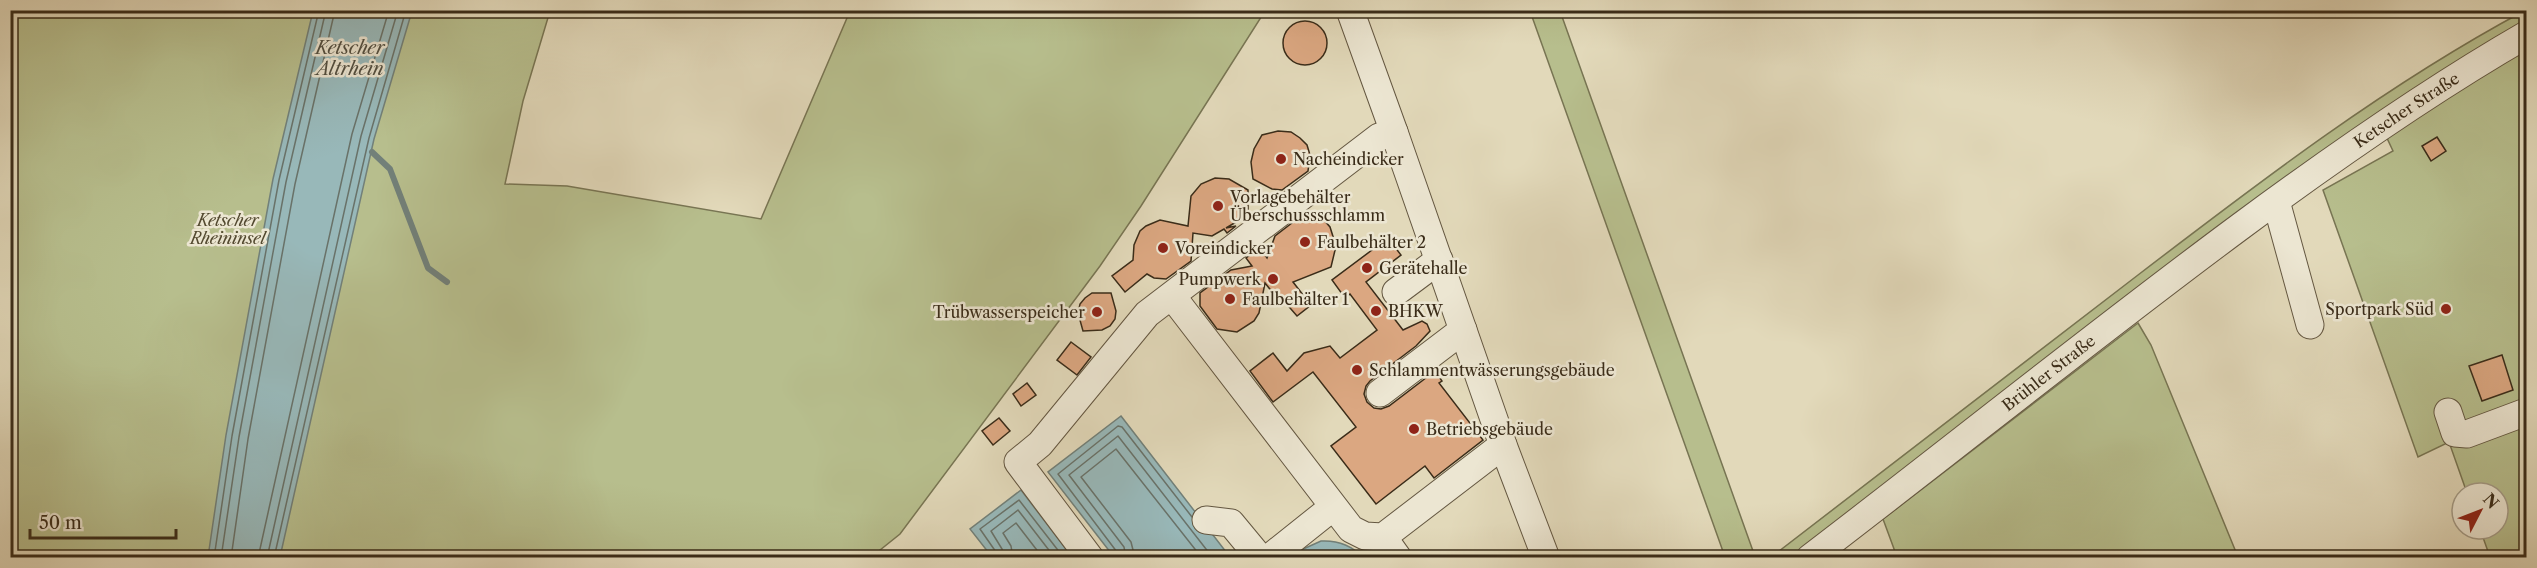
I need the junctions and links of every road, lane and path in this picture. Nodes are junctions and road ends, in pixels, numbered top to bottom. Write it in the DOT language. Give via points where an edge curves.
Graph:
graph roads {
  1 [pos="1350,10"];
  2 [pos="2526,35"];
  3 [pos="1394,132"];
  4 [pos="2282,196"];
  5 [pos="1439,260"];
  6 [pos="1395,292"];
  7 [pos="1172,296"];
  8 [pos="2310,325"];
  9 [pos="1463,330"];
  10 [pos="1380,393"];
  11 [pos="2526,412"];
  12 [pos="2447,428"];
  13 [pos="1503,445"];
  14 [pos="1333,507"];
  15 [pos="1206,520"];
  16 [pos="1390,547"];
  17 [pos="1090,558"];
  18 [pos="1260,558"];
  19 [pos="1269,558"];
  20 [pos="1546,558"];
  21 [pos="1810,558"];
  1 -- 3 [label="street"];
  2 -- 4 [label="street, Ketscher Straße" via="2411,106"];
  3 -- 5 [label="street"];
  3 -- 7 [label="street" via="1379,136"];
  4 -- 8 [label="street"];
  4 -- 21 [label="street, Brühler Straße" via="2139,301"];
  5 -- 6 [label="street"];
  5 -- 9 [label="street"];
  7 -- 14 [label="street"];
  7 -- 17 [label="street" via="1148,314 1040,444 1018,462"];
  9 -- 10 [label="street"];
  9 -- 13 [label="street"];
  11 -- 12 [label="street" via="2467,434"];
  13 -- 16 [label="street"];
  13 -- 20 [label="street"];
  14 -- 16 [label="street" via="1351,529"];
  14 -- 19 [label="street"];
  15 -- 18 [label="street" via="1230,523"];
}
